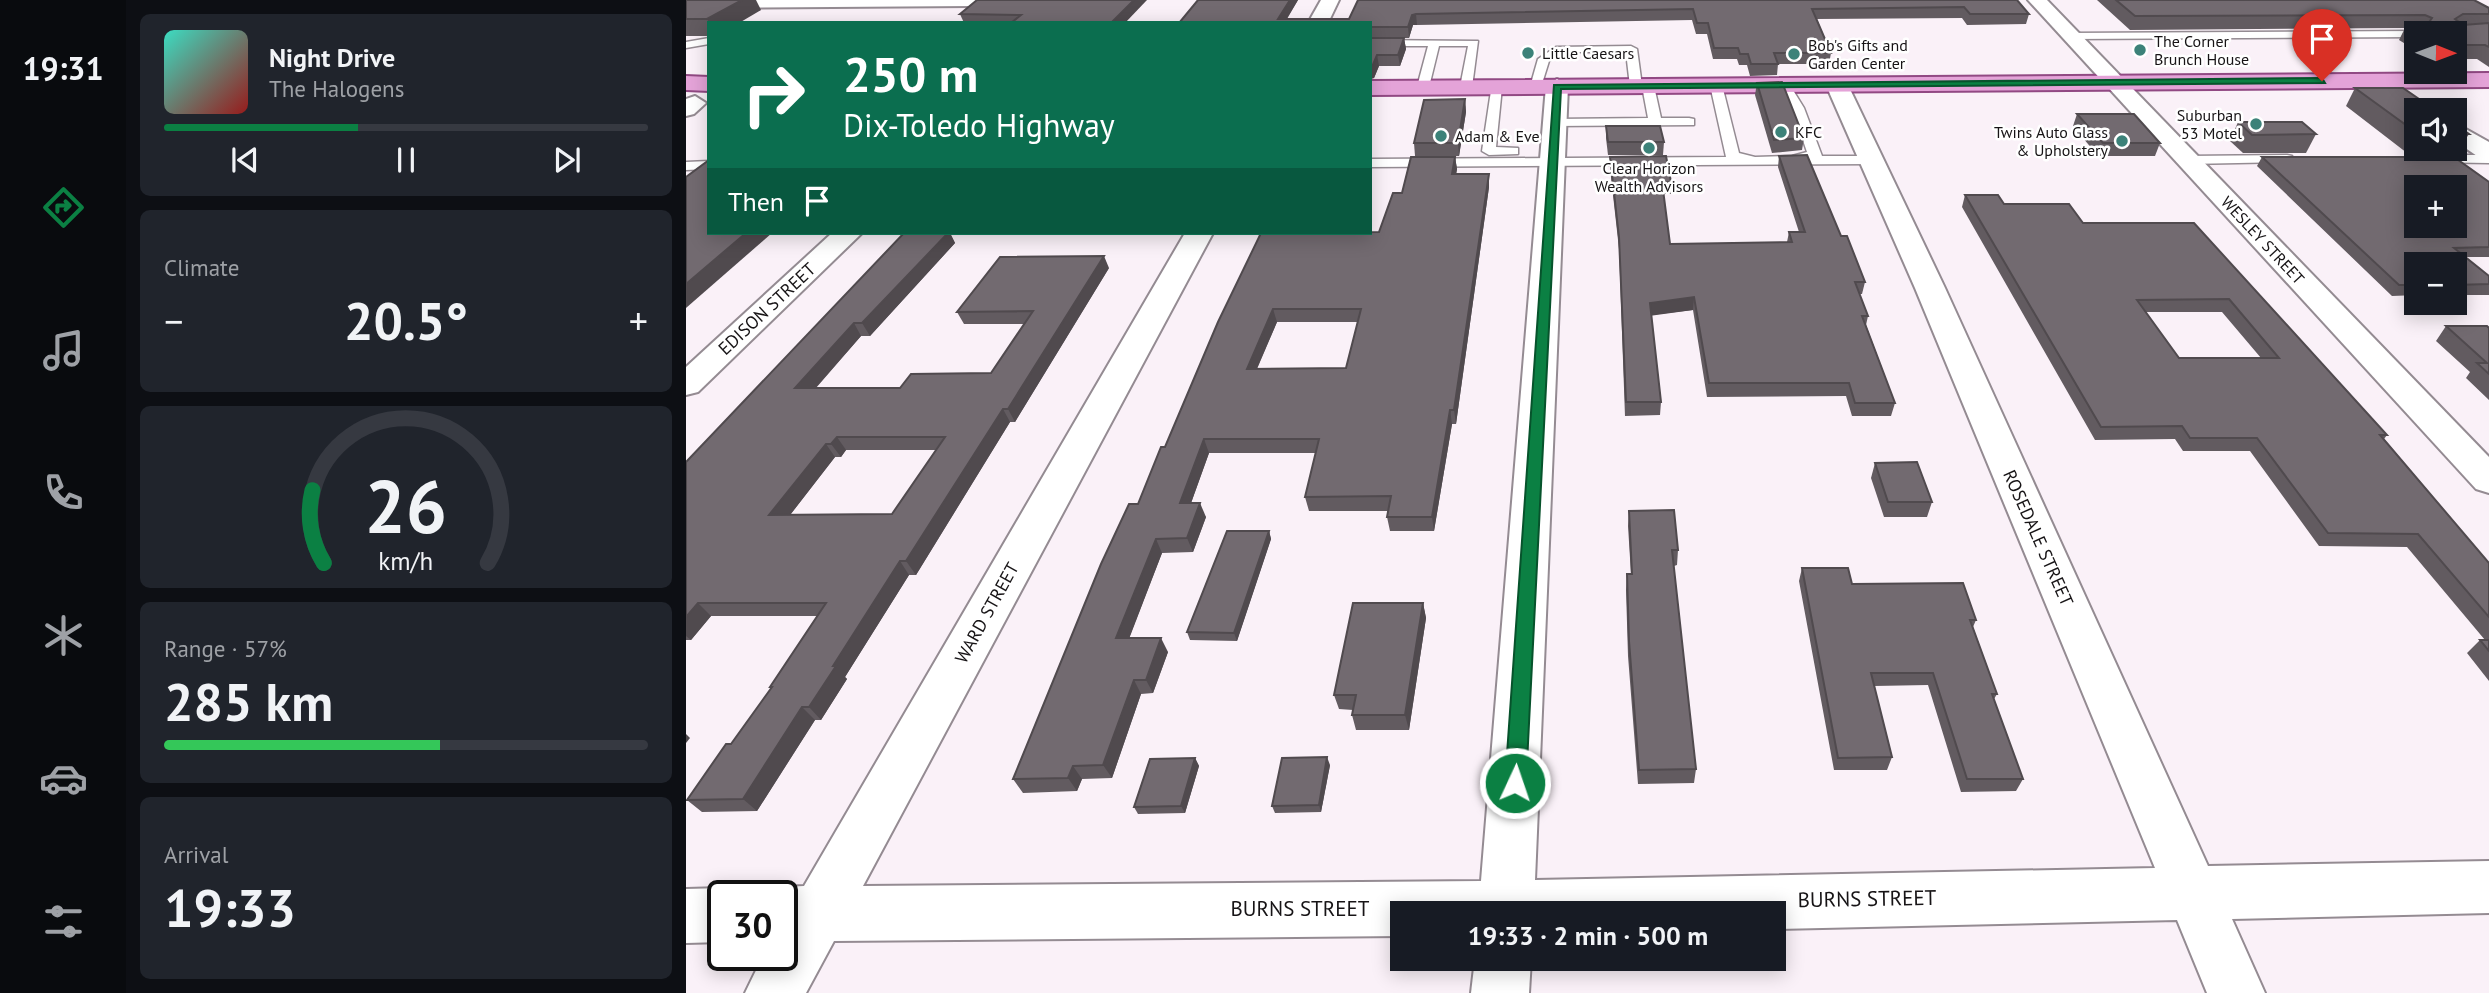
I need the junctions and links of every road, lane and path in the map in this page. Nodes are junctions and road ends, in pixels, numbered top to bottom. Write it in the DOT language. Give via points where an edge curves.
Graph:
graph roads {
  1 [pos="973,0"];
  2 [pos="1330,0"];
  3 [pos="2037,0"];
  4 [pos="686,2"];
  5 [pos="1319,21"];
  6 [pos="2404,34"];
  7 [pos="2070,36"];
  8 [pos="707,41"];
  9 [pos="1372,43"];
  10 [pos="1434,43"];
  11 [pos="686,45"];
  12 [pos="2489,80"];
  13 [pos="2385,81"];
  14 [pos="2115,83"];
  15 [pos="1716,85"];
  16 [pos="1784,85"];
  17 [pos="1837,85"];
  18 [pos="1642,86"];
  19 [pos="1423,87"];
  20 [pos="1466,87"];
  21 [pos="1496,87"];
  22 [pos="1372,88"];
  23 [pos="2410,98"];
  24 [pos="1552,122"];
  25 [pos="1655,122"];
  26 [pos="1689,122"];
  27 [pos="2467,139"];
  28 [pos="2489,156"];
  29 [pos="2467,157"];
  30 [pos="2297,159"];
  31 [pos="1871,160"];
  32 [pos="2188,160"];
  33 [pos="1372,163"];
  34 [pos="707,165"];
  35 [pos="686,166"];
  36 [pos="846,235"];
  37 [pos="1198,235"];
  38 [pos="686,385"];
  39 [pos="2489,480"];
  40 [pos="2489,887"];
  41 [pos="2192,892"];
  42 [pos="1507,901"];
  43 [pos="1786,913"];
  44 [pos="801,914"];
  45 [pos="707,915"];
  46 [pos="686,916"];
  47 [pos="1390,925"];
  48 [pos="1502,971"];
  49 [pos="774,993"];
  50 [pos="1500,993"];
  51 [pos="2236,993"];
  1 -- 4 [label="street"];
  2 -- 5 [label="street"];
  3 -- 7 [label="street, WESLEY STREET"];
  6 -- 7 [label="lane"];
  7 -- 14 [label="street, WESLEY STREET"];
  8 -- 11 [label="lane"];
  9 -- 10 [label="lane"];
  10 -- 19 [label="lane"];
  10 -- 20 [label="lane" via="1474,43"];
  12 -- 13 [label="main road"];
  13 -- 14 [label="main road"];
  13 -- 23 [label="street"];
  14 -- 17 [label="main road"];
  14 -- 32 [label="street, WESLEY STREET"];
  15 -- 16 [label="main road"];
  15 -- 16 [label="lane" via="1733,157 1815,156 1798,108"];
  15 -- 18 [label="main road"];
  16 -- 17 [label="main road"];
  17 -- 31 [label="street, ROSEDALE STREET"];
  18 -- 24 [label="main road"];
  18 -- 24 [label="lane" via="1631,49 1560,49 1544,60"];
  18 -- 25 [label="lane"];
  19 -- 20 [label="main road"];
  19 -- 22 [label="main road"];
  20 -- 21 [label="main road"];
  21 -- 24 [label="main road"];
  21 -- 24 [label="lane" via="1489,151"];
  24 -- 25 [label="lane"];
  24 -- 31 [label="lane"];
  24 -- 33 [label="lane"];
  24 -- 42 [label="street"];
  25 -- 26 [label="lane"];
  27 -- 28 [label="street"];
  28 -- 29 [label="lane"];
  30 -- 32 [label="lane"];
  31 -- 41 [label="street, ROSEDALE STREET"];
  32 -- 39 [label="street, WESLEY STREET"];
  34 -- 35 [label="lane"];
  36 -- 38 [label="street, EDISON STREET"];
  37 -- 44 [label="street, WARD STREET"];
  40 -- 41 [label="street, BURNS STREET"];
  41 -- 43 [label="street, BURNS STREET"];
  41 -- 51 [label="street, ROSEDALE STREET"];
  44 -- 47 [label="street, BURNS STREET"];
  44 -- 49 [label="street, WARD STREET"];
  45 -- 46 [label="street"];
  48 -- 50 [label="street"];
}
